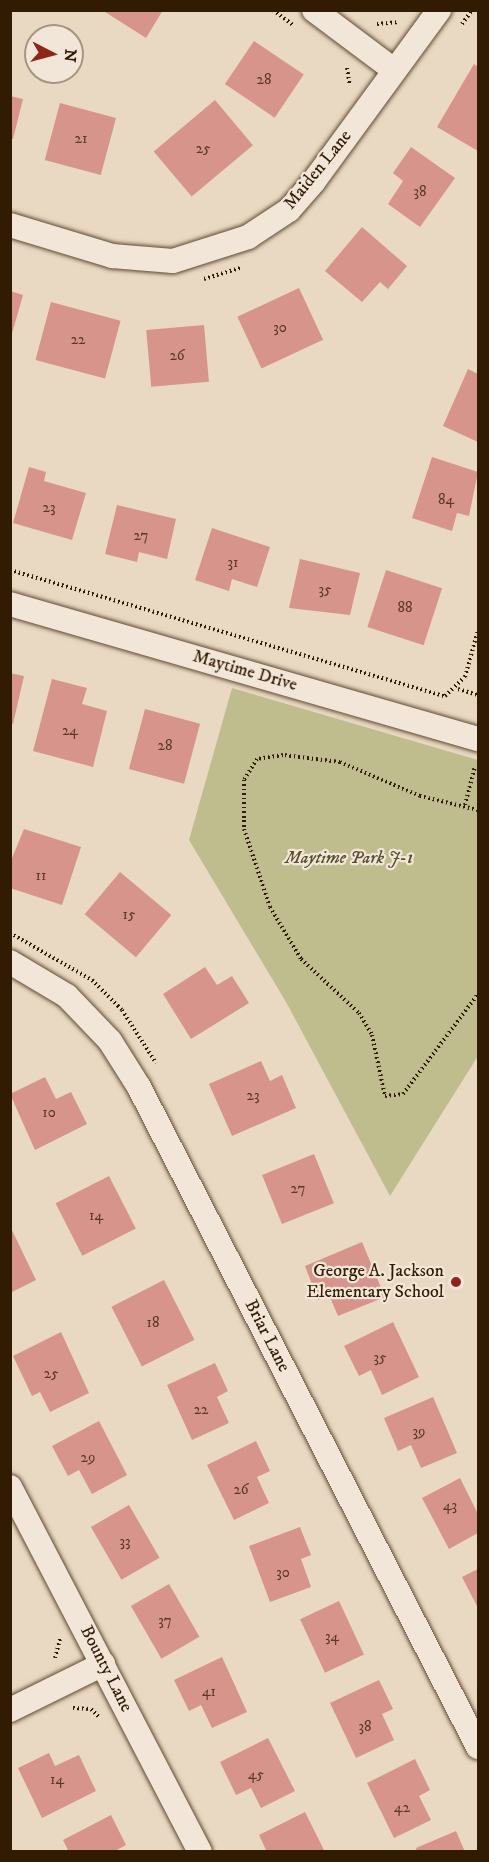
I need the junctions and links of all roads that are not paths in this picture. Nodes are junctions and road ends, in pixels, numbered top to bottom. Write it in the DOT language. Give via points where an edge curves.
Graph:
graph roads {
  1 [pos="314,10"];
  2 [pos="439,10"];
  3 [pos="394,69"];
  4 [pos="10,225"];
  5 [pos="10,603"];
  6 [pos="476,731"];
  7 [pos="10,962"];
  8 [pos="10,1487"];
  9 [pos="103,1664"];
  10 [pos="10,1710"];
  11 [pos="478,1747"];
  12 [pos="200,1851"];
  1 -- 3 [label="street"];
  2 -- 3 [label="street, Maiden Lane"];
  3 -- 4 [label="street, Maiden Lane" via="289,210 216,251 173,261 112,256"];
  5 -- 6 [label="street, Maytime Drive"];
  7 -- 11 [label="street, Briar Lane" via="67,996 110,1041 139,1087"];
  8 -- 9 [label="street, Bounty Lane"];
  9 -- 10 [label="street"];
  9 -- 12 [label="street, Bounty Lane"];
}
